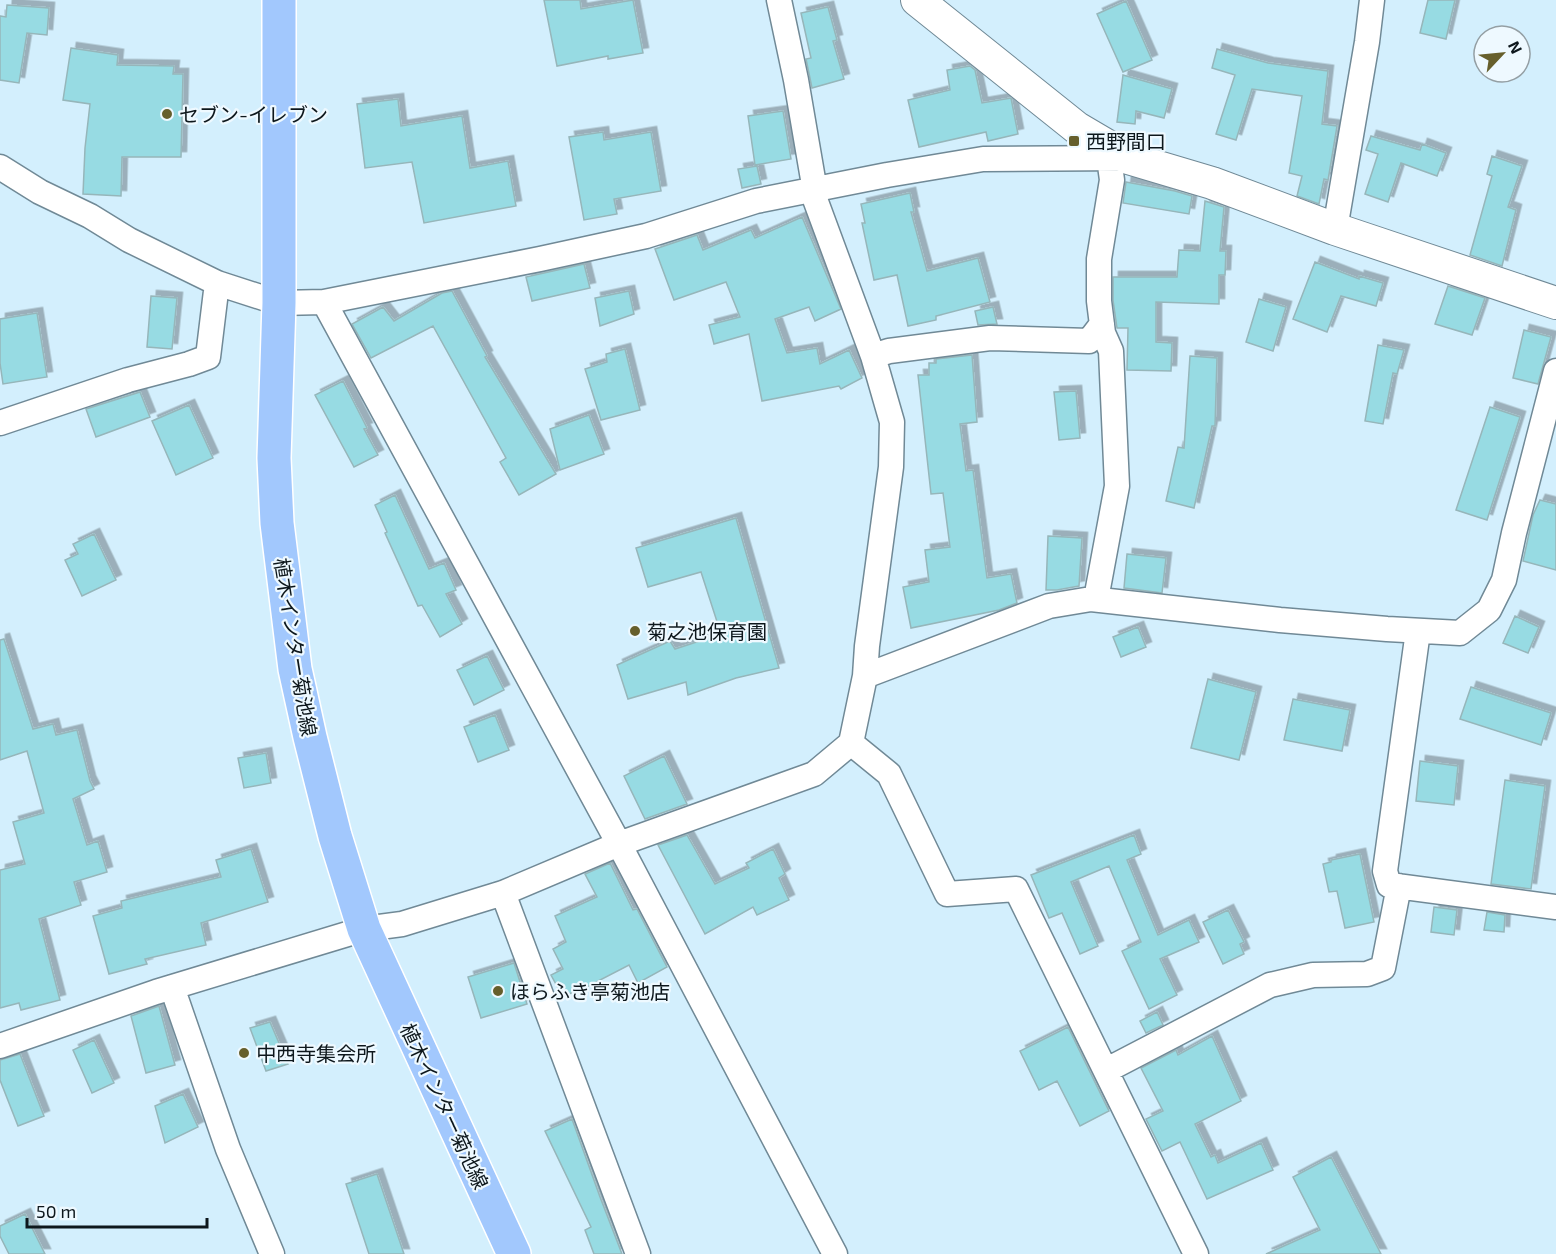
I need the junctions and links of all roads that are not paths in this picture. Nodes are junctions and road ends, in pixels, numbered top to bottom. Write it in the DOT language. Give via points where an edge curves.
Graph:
graph roads {
  1 [pos="279,0"];
  2 [pos="779,0"];
  3 [pos="917,0"];
  4 [pos="1372,0"];
  5 [pos="1118,158"];
  6 [pos="0,167"];
  7 [pos="812,191"];
  8 [pos="1335,229"];
  9 [pos="217,283"];
  10 [pos="324,302"];
  11 [pos="279,303"];
  12 [pos="1556,303"];
  13 [pos="1102,324"];
  14 [pos="873,356"];
  15 [pos="1556,371"];
  16 [pos="0,423"];
  17 [pos="1096,599"];
  18 [pos="1418,631"];
  19 [pos="865,676"];
  20 [pos="851,743"];
  21 [pos="619,844"];
  22 [pos="1399,886"];
  23 [pos="503,893"];
  24 [pos="1556,907"];
  25 [pos="364,929"];
  26 [pos="172,987"];
  27 [pos="0,1046"];
  28 [pos="1107,1070"];
  29 [pos="271,1254"];
  30 [pos="514,1254"];
  31 [pos="638,1254"];
  32 [pos="835,1254"];
  33 [pos="1196,1254"];
  1 -- 11 [label="main road, 植木インター菊池線"];
  2 -- 7 [label="street" via="796,80"];
  3 -- 5 [label="street"];
  4 -- 8 [label="street"];
  5 -- 7 [label="street" via="983,159"];
  5 -- 8 [label="street" via="1212,183"];
  5 -- 13 [label="street" via="1099,259"];
  6 -- 9 [label="street" via="129,240"];
  7 -- 10 [label="street" via="756,201 646,236"];
  7 -- 14 [label="street"];
  8 -- 12 [label="street"];
  9 -- 11 [label="street"];
  9 -- 16 [label="street" via="208,357"];
  10 -- 11 [label="street"];
  10 -- 21 [label="street"];
  11 -- 25 [label="main road, 植木インター菊池線" via="274,458 295,669 335,836"];
  13 -- 14 [label="street" via="1089,341 990,338"];
  13 -- 17 [label="street" via="1111,351 1118,486"];
  14 -- 19 [label="street" via="892,422 891,467"];
  15 -- 18 [label="street" via="1504,580 1489,610 1460,633"];
  17 -- 18 [label="street"];
  17 -- 19 [label="street" via="1049,606"];
  18 -- 22 [label="street" via="1385,871 1389,885"];
  19 -- 20 [label="street"];
  20 -- 21 [label="street" via="814,774"];
  20 -- 28 [label="street" via="889,774 947,894 1016,889"];
  21 -- 23 [label="street"];
  21 -- 32 [label="street"];
  22 -- 24 [label="street"];
  22 -- 28 [label="street" via="1383,968 1367,974 1313,975 1270,985"];
  23 -- 25 [label="street" via="402,924"];
  23 -- 31 [label="street"];
  25 -- 26 [label="street"];
  25 -- 30 [label="main road, 植木インター菊池線"];
  26 -- 27 [label="street"];
  26 -- 29 [label="street" via="228,1149"];
  28 -- 33 [label="street"];
}
